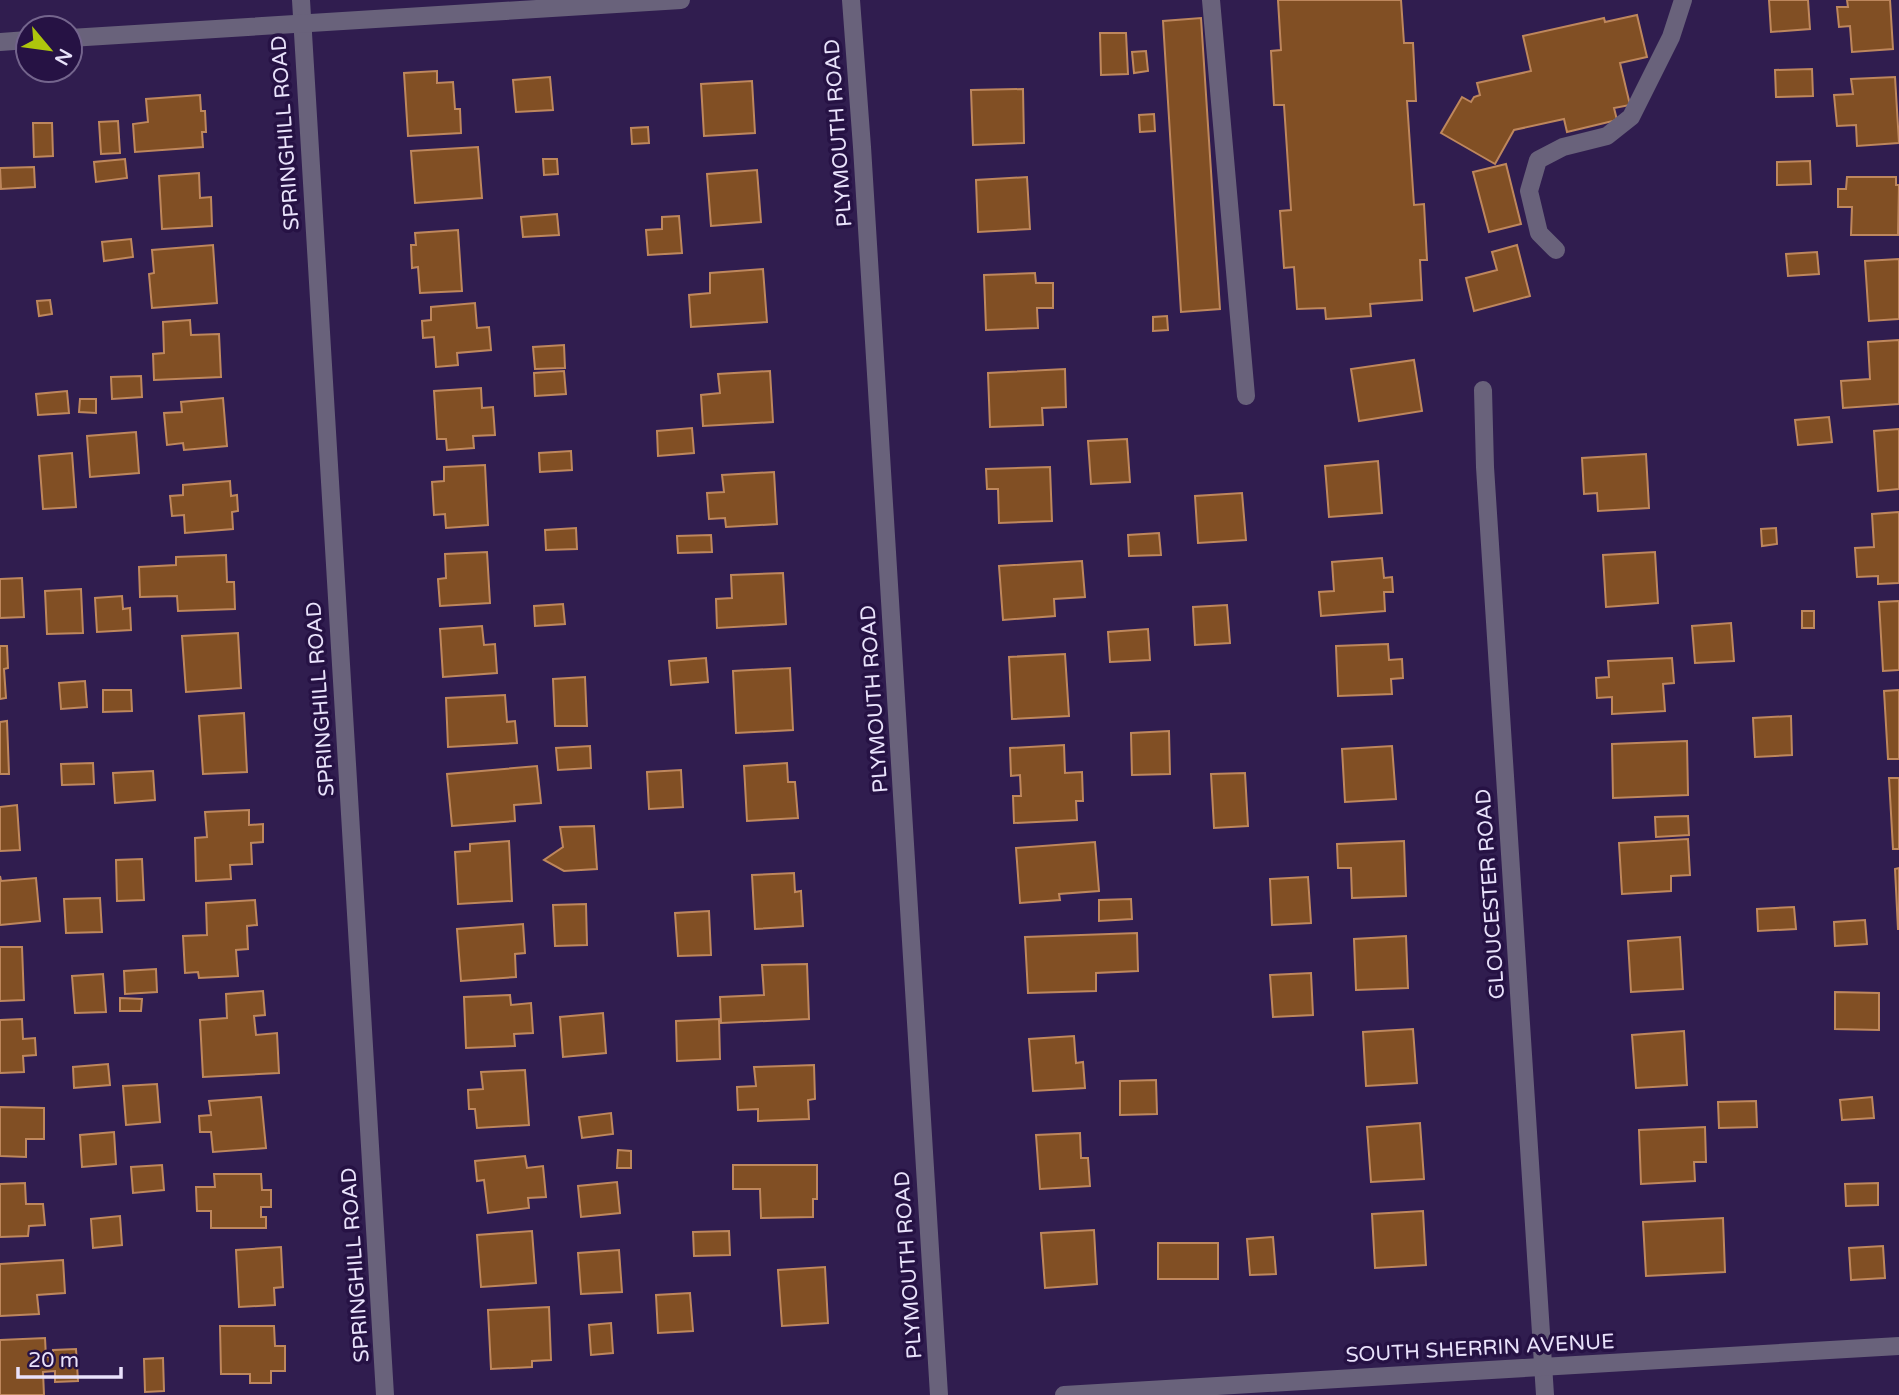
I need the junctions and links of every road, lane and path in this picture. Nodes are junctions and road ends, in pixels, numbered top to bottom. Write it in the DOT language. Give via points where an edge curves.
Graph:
graph roads {
  1 [pos="301,0"];
  2 [pos="681,0"];
  3 [pos="851,0"];
  4 [pos="1211,0"];
  5 [pos="1683,0"];
  6 [pos="301,23"];
  7 [pos="84,37"];
  8 [pos="1556,250"];
  9 [pos="1483,390"];
  10 [pos="1246,396"];
  11 [pos="1899,1346"];
  12 [pos="1543,1367"];
  13 [pos="385,1395"];
  14 [pos="939,1395"];
  15 [pos="1064,1395"];
  16 [pos="1545,1395"];
  1 -- 6 [label="street, SPRINGHILL ROAD"];
  2 -- 6 [label="street"];
  3 -- 14 [label="street, PLYMOUTH ROAD"];
  4 -- 10 [label="street"];
  5 -- 8 [label="street" via="1671,37 1631,117 1607,136 1563,147 1538,160 1529,191 1539,233"];
  6 -- 7 [label="street"];
  6 -- 13 [label="street, SPRINGHILL ROAD"];
  9 -- 12 [label="street, GLOUCESTER ROAD"];
  11 -- 12 [label="street, SOUTH SHERRIN AVENUE"];
  12 -- 15 [label="street, SOUTH SHERRIN AVENUE"];
  12 -- 16 [label="street, GLOUCESTER ROAD"];
}
